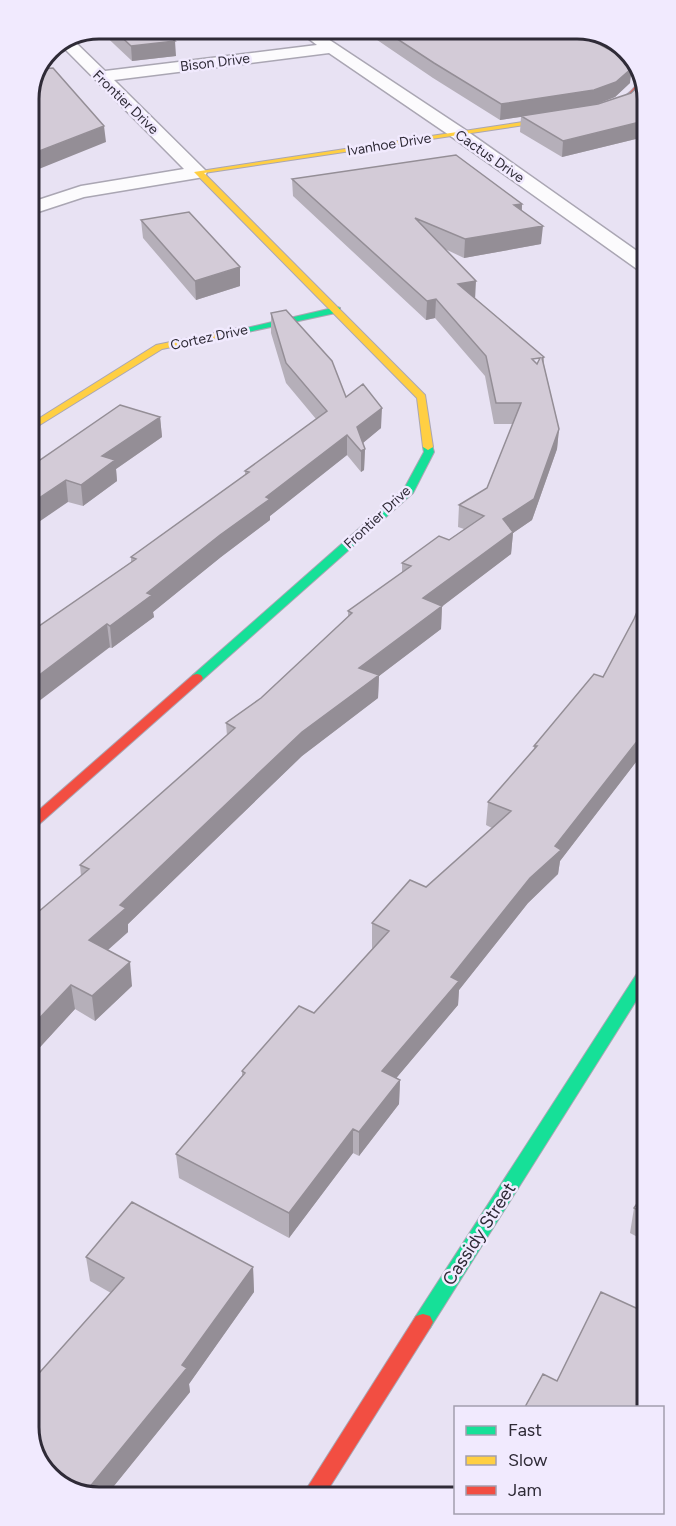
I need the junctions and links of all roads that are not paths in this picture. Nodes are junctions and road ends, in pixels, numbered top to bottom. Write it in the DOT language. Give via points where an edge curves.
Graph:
graph roads {
  1 [pos="318,39"];
  2 [pos="578,39"];
  3 [pos="70,46"];
  4 [pos="330,48"];
  5 [pos="627,65"];
  6 [pos="98,74"];
  7 [pos="75,75"];
  8 [pos="636,94"];
  9 [pos="458,133"];
  10 [pos="198,172"];
  11 [pos="39,206"];
  12 [pos="637,261"];
  13 [pos="338,309"];
  14 [pos="39,422"];
  15 [pos="39,817"];
  16 [pos="637,987"];
  17 [pos="318,1487"];
  1 -- 4 [label="street, Cactus Drive"];
  2 -- 5 [label="street, Ivanhoe Drive"];
  3 -- 6 [label="street, Frontier Drive"];
  4 -- 6 [label="street, Bison Drive"];
  4 -- 9 [label="street, Cactus Drive"];
  6 -- 7 [label="street, Bison Drive"];
  6 -- 10 [label="street, Frontier Drive"];
  8 -- 9 [label="street, Ivanhoe Drive" via="596,113"];
  9 -- 10 [label="street, Ivanhoe Drive"];
  9 -- 12 [label="street, Cactus Drive"];
  10 -- 11 [label="street, Ivanhoe Drive" via="81,192"];
  10 -- 13 [label="street, Frontier Drive"];
  13 -- 14 [label="street, Cortez Drive" via="159,347"];
  13 -- 15 [label="street, Frontier Drive" via="422,397 429,452 409,491"];
  16 -- 17 [label="street, Cassidy Street"];
}
